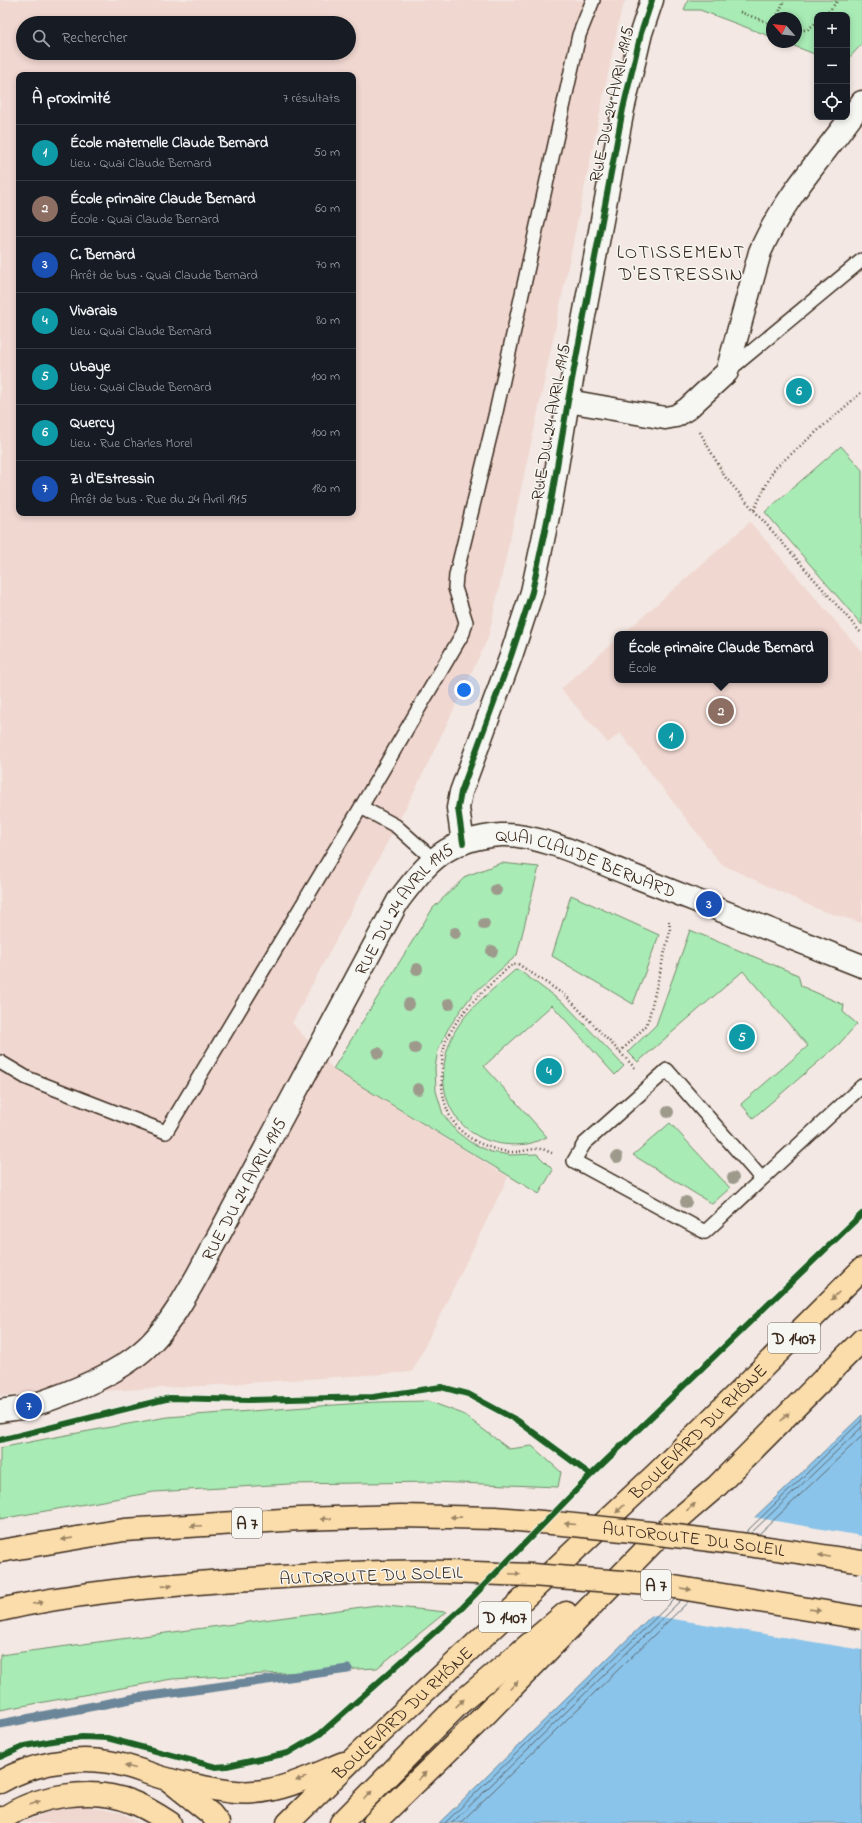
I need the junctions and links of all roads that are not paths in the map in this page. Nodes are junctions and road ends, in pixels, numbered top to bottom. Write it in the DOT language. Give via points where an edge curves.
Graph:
graph roads {
  1 [pos="593,0"];
  2 [pos="652,0"];
  3 [pos="858,115"];
  4 [pos="862,260"];
  5 [pos="727,372"];
  6 [pos="568,401"];
  7 [pos="361,807"];
  8 [pos="463,843"];
  9 [pos="433,859"];
  10 [pos="862,966"];
  11 [pos="0,1062"];
  12 [pos="862,1086"];
  13 [pos="762,1179"];
  14 [pos="862,1269"];
  15 [pos="862,1340"];
  16 [pos="0,1411"];
  17 [pos="662,1533"];
  18 [pos="0,1551"];
  19 [pos="862,1562"];
  20 [pos="0,1610"];
  21 [pos="862,1618"];
  22 [pos="351,1761"];
  23 [pos="167,1779"];
  24 [pos="0,1782"];
  25 [pos="0,1821"];
  26 [pos="170,1823"];
  27 [pos="218,1823"];
  28 [pos="288,1823"];
  29 [pos="341,1823"];
  30 [pos="374,1823"];
  1 -- 7 [label="lane" via="579,35 496,412 456,575 455,588 466,622 463,633"];
  2 -- 6 [label="street, RUE DU 24 AVRIL 1915" via="640,33 623,109"];
  3 -- 5 [label="street" via="780,213 768,234 760,252"];
  4 -- 5 [label="lane"];
  5 -- 6 [label="street" via="676,416 665,418"];
  6 -- 8 [label="street, RUE DU 24 AVRIL 1915" via="551,502 532,592 461,792 458,808"];
  7 -- 9 [label="lane" via="396,826"];
  7 -- 11 [label="lane" via="166,1132 28,1078"];
  8 -- 9 [label="street, RUE DU 24 AVRIL 1915"];
  8 -- 10 [label="street, QUAI CLAUDE BERNARD" via="502,835 529,837 669,889"];
  9 -- 16 [label="street, RUE DU 24 AVRIL 1915" via="398,901 173,1318 150,1344 124,1365 93,1382 29,1406"];
  12 -- 13 [label="lane"];
  13 -- 13 [label="lane" via="667,1070 584,1144 574,1161 705,1232"];
  14 -- 22 [label="highway, BOULEVARD DU RHÔNE / D 1407, one-way" via="658,1472"];
  17 -- 15 [label="highway, D 1407, one-way" via="717,1486"];
  29 -- 17 [label="highway, one-way" via="460,1703"];
  30 -- 17 [label="highway, D 1407, one-way" via="484,1716"];
  19 -- 18 [label="highway, AUTOROUTE DU SOLEIL / A 7, one-way, bridge" via="690,1536 495,1518 299,1519 124,1530"];
  20 -- 21 [label="highway, AUTOROUTE DU SOLEIL / A 7, one-way, bridge" via="122,1589 400,1571 532,1574 662,1585"];
  22 -- 23 [label="highway, one-way" via="277,1788 254,1793 225,1791"];
  22 -- 28 [label="highway, BOULEVARD DU RHÔNE / D 1407"];
  23 -- 24 [label="highway, one-way" via="136,1768 80,1760 48,1764"];
  23 -- 27 [label="highway" via="211,1814"];
  25 -- 26 [label="highway, one-way" via="52,1797 77,1794 102,1795 132,1802"];
}
